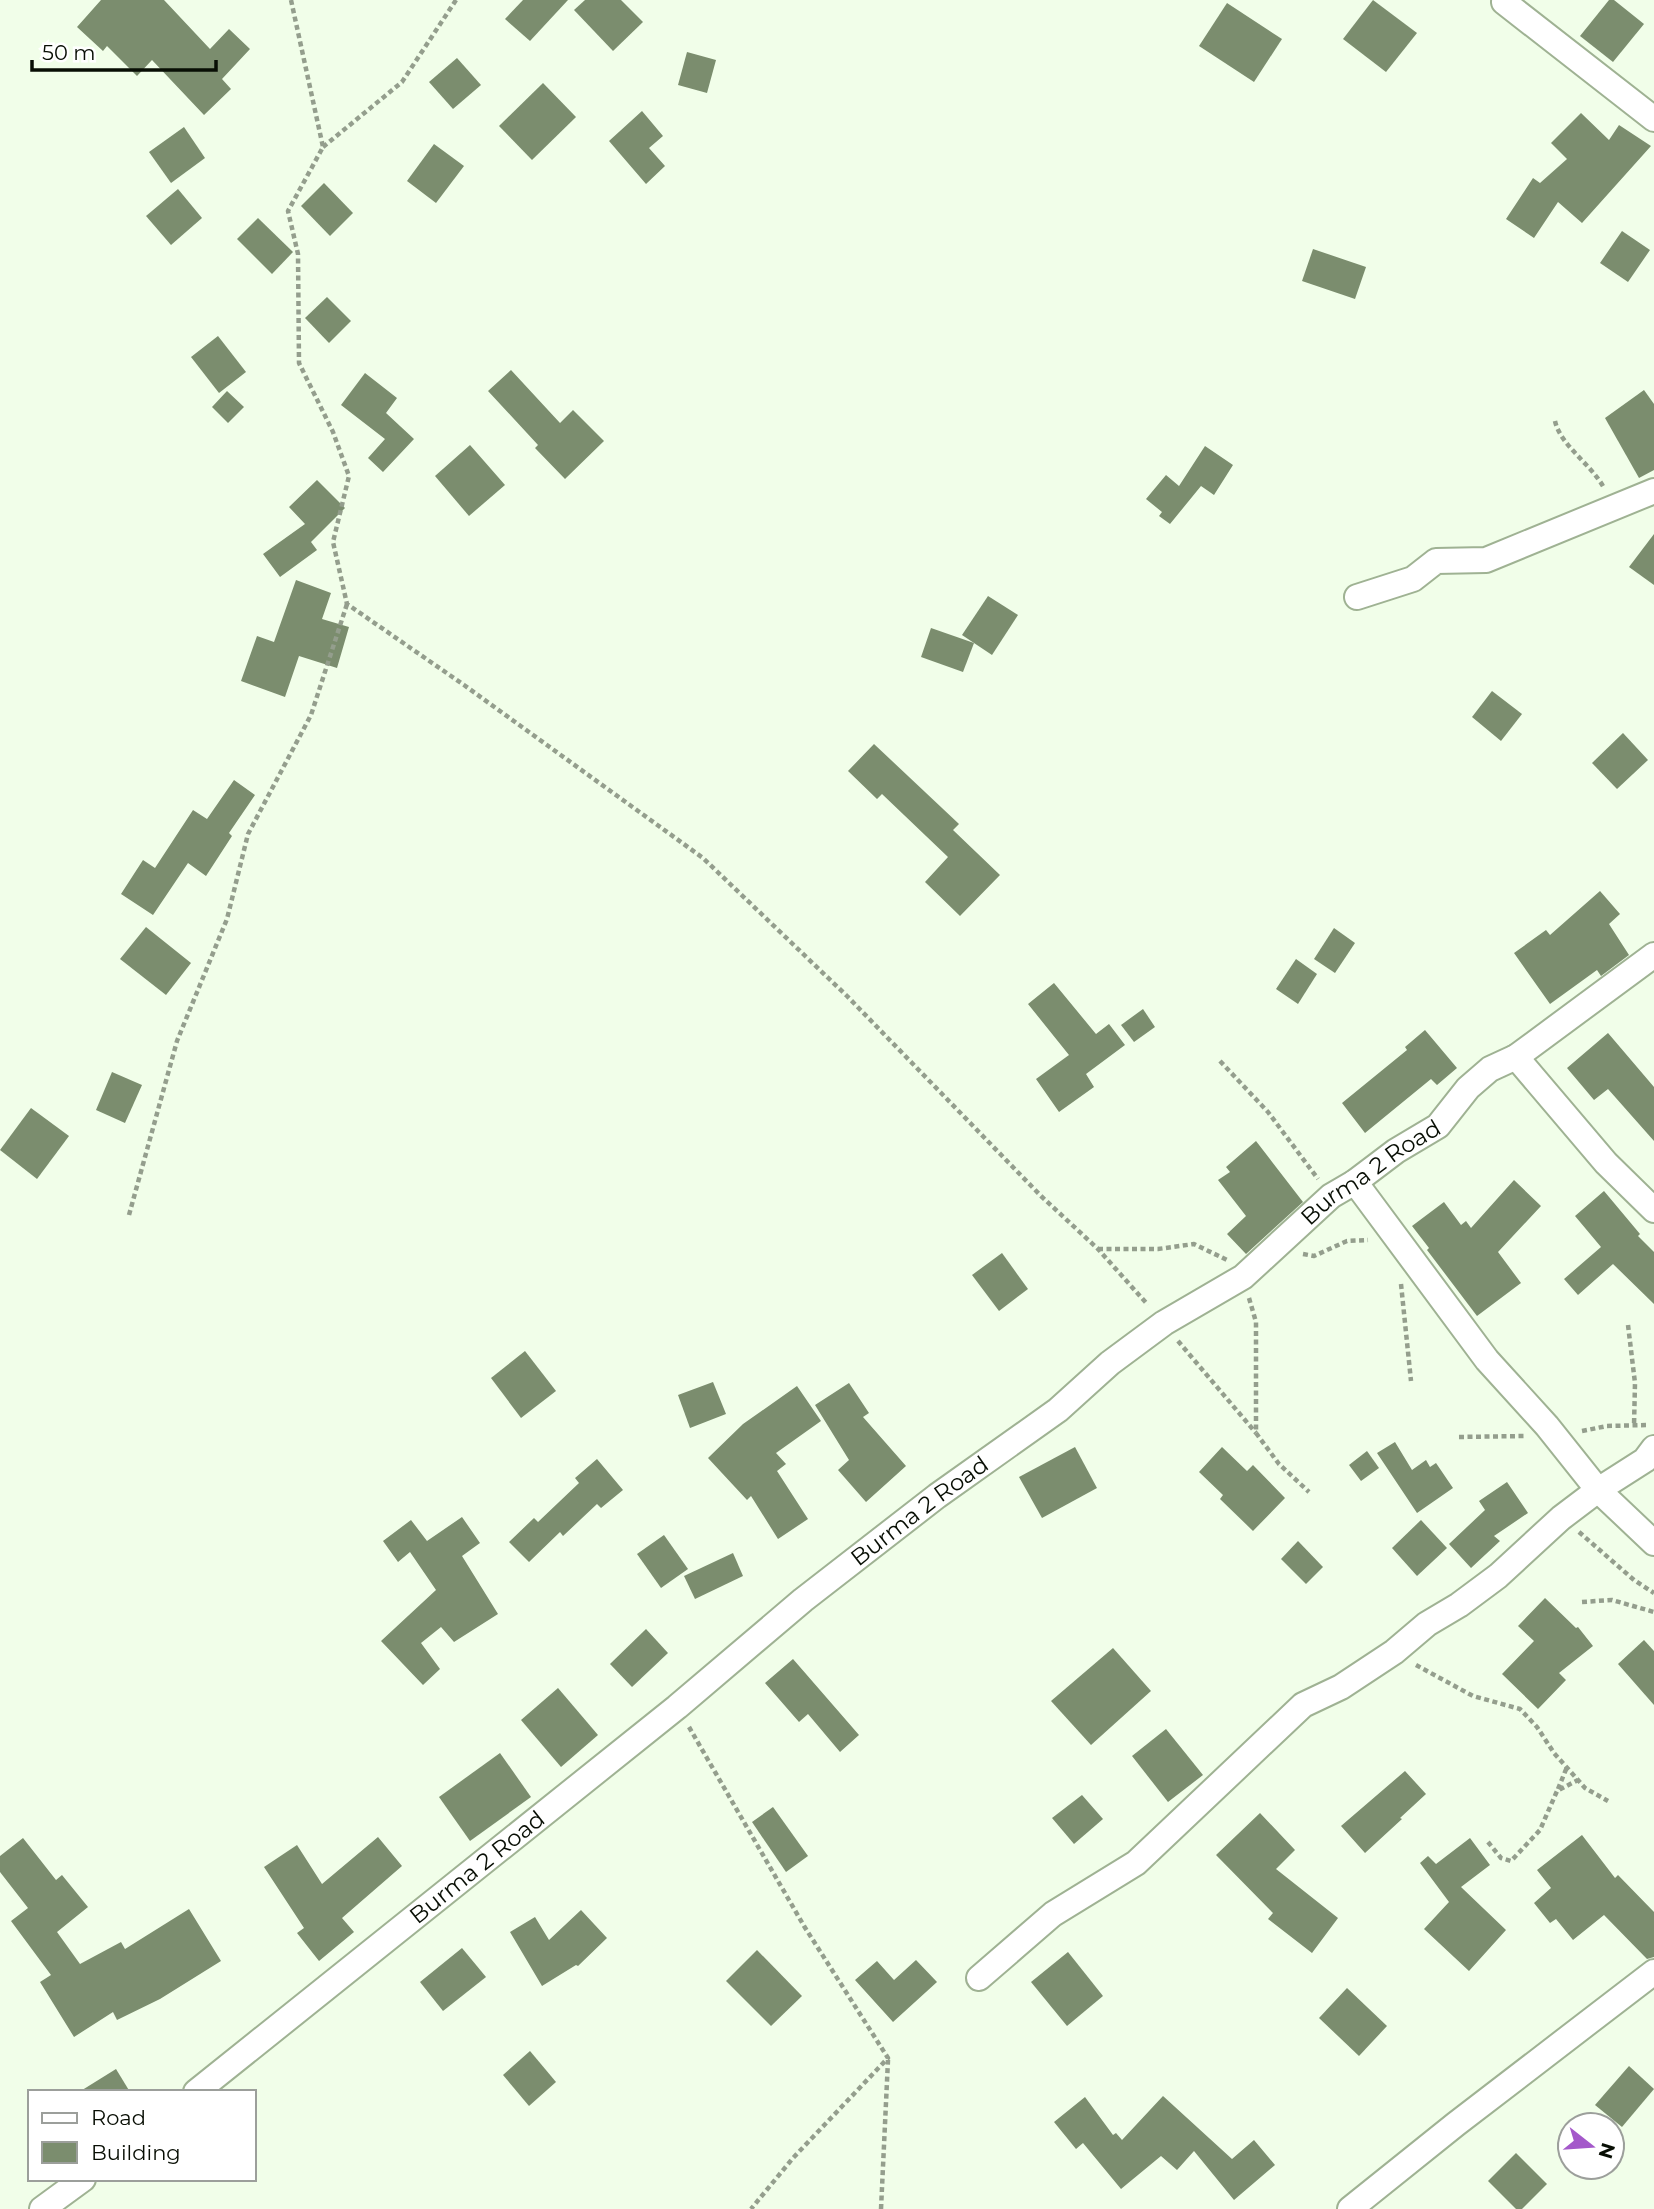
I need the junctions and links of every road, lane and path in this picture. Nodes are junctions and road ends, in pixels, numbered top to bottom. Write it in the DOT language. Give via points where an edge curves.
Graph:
graph roads {
  1 [pos="291,0"];
  2 [pos="456,0"];
  3 [pos="1504,2"];
  4 [pos="1654,119"];
  5 [pos="323,147"];
  6 [pos="1555,421"];
  7 [pos="1654,491"];
  8 [pos="1614,508"];
  9 [pos="1357,597"];
  10 [pos="347,604"];
  11 [pos="1654,955"];
  12 [pos="1516,1057"];
  13 [pos="1220,1061"];
  14 [pos="1355,1182"];
  15 [pos="1331,1196"];
  16 [pos="1654,1210"];
  17 [pos="129,1214"];
  18 [pos="1371,1240"];
  19 [pos="1276,1247"];
  20 [pos="1098,1249"];
  21 [pos="1408,1253"];
  22 [pos="1249,1272"];
  23 [pos="1164,1323"];
  24 [pos="1628,1325"];
  25 [pos="1411,1381"];
  26 [pos="1256,1433"];
  27 [pos="1650,1454"];
  28 [pos="1598,1490"];
  29 [pos="1309,1492"];
  30 [pos="1561,1518"];
  31 [pos="1654,1543"];
  32 [pos="1654,1593"];
  33 [pos="1581,1601"];
  34 [pos="1654,1612"];
  35 [pos="1394,1652"];
  36 [pos="677,1707"];
  37 [pos="1567,1767"];
  38 [pos="1578,1780"];
  39 [pos="1557,1791"];
  40 [pos="1608,1801"];
  41 [pos="1488,1842"];
  42 [pos="1654,1972"];
  43 [pos="979,1978"];
  44 [pos="888,2058"];
  45 [pos="198,2090"];
  46 [pos="80,2181"];
  47 [pos="42,2209"];
  48 [pos="751,2209"];
  49 [pos="881,2209"];
  50 [pos="1350,2209"];
  1 -- 5 [label="path"];
  2 -- 5 [label="path" via="402,82"];
  3 -- 4 [label="street"];
  5 -- 10 [label="path" via="288,211 298,254 299,363 349,476 333,542"];
  6 -- 8 [label="path" via="1557,430 1603,484"];
  7 -- 8 [label="street"];
  8 -- 9 [label="street" via="1486,560 1436,561 1413,579"];
  10 -- 17 [label="path" via="311,715 248,834 227,919 177,1041"];
  10 -- 20 [label="path" via="703,858"];
  11 -- 12 [label="street, Burma 2 Road"];
  12 -- 14 [label="street, Burma 2 Road" via="1490,1069 1468,1088 1438,1126"];
  12 -- 16 [label="street" via="1606,1163"];
  13 -- 15 [label="path" via="1268,1112"];
  14 -- 15 [label="street, Burma 2 Road"];
  14 -- 21 [label="street"];
  15 -- 19 [label="street, Burma 2 Road"];
  18 -- 19 [label="path" via="1347,1241 1314,1256"];
  19 -- 22 [label="street, Burma 2 Road"];
  20 -- 22 [label="path" via="1194,1244"];
  20 -- 23 [label="path"];
  21 -- 25 [label="path" via="1400,1292"];
  21 -- 28 [label="street" via="1487,1360"];
  22 -- 23 [label="street, Burma 2 Road"];
  22 -- 26 [label="path" via="1256,1322"];
  23 -- 26 [label="path"];
  23 -- 36 [label="street, Burma 2 Road" via="1058,1410 803,1600"];
  24 -- 27 [label="path" via="1634,1424"];
  26 -- 29 [label="path" via="1279,1464"];
  27 -- 28 [label="street"];
  28 -- 30 [label="street"];
  28 -- 31 [label="street"];
  30 -- 32 [label="path"];
  30 -- 35 [label="street" via="1498,1576"];
  33 -- 34 [label="path" via="1612,1600"];
  35 -- 37 [label="path" via="1474,1696 1520,1709"];
  35 -- 43 [label="street" via="1341,1687 1303,1705 1136,1863 1053,1914"];
  36 -- 44 [label="path" via="804,1926"];
  36 -- 45 [label="street, Burma 2 Road"];
  37 -- 38 [label="path"];
  37 -- 39 [label="path"];
  38 -- 39 [label="path"];
  38 -- 40 [label="path"];
  39 -- 41 [label="path" via="1540,1830 1511,1861"];
  42 -- 50 [label="street"];
  44 -- 48 [label="path"];
  44 -- 49 [label="path"];
  46 -- 47 [label="street"];
}
